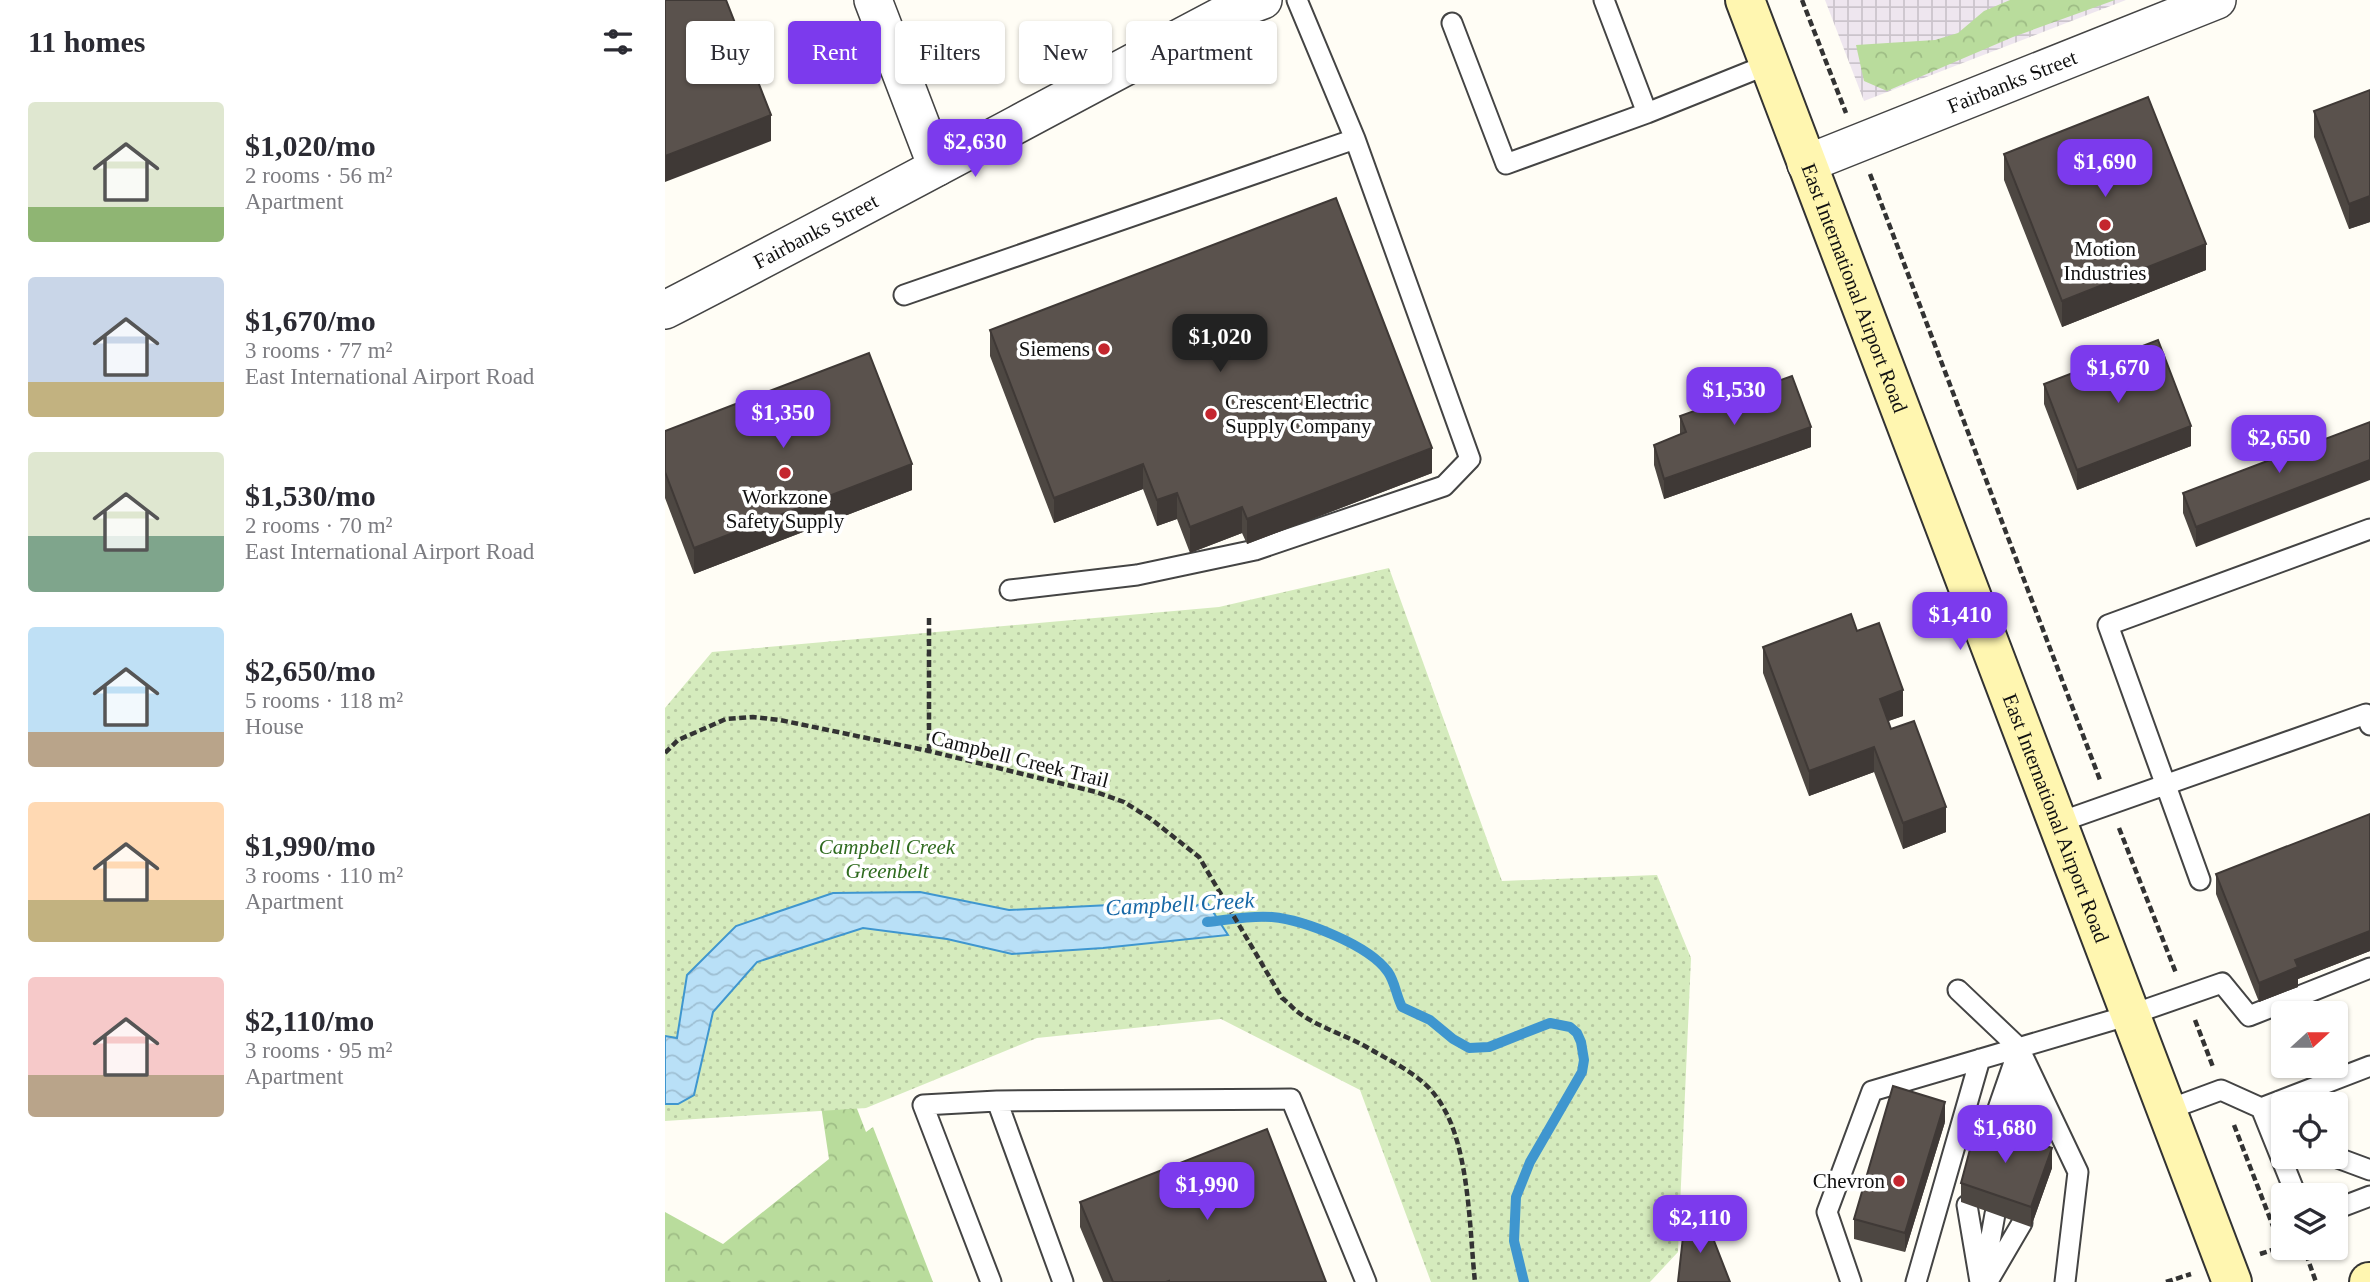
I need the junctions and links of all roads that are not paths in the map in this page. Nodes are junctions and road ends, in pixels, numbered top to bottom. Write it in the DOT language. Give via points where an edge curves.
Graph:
graph roads {
  1 [pos="873,0"];
  2 [pos="1263,0"];
  3 [pos="1297,0"];
  4 [pos="1604,0"];
  5 [pos="1745,0"];
  6 [pos="2217,0"];
  7 [pos="1452,23"];
  8 [pos="1769,64"];
  9 [pos="1647,113"];
  10 [pos="1355,139"];
  11 [pos="1806,164"];
  12 [pos="936,167"];
  13 [pos="904,295"];
  14 [pos="665,310"];
  15 [pos="2370,530"];
  16 [pos="1010,590"];
  17 [pos="2370,725"];
  18 [pos="2165,785"];
  19 [pos="2057,823"];
  20 [pos="2200,880"];
  21 [pos="2370,968"];
  22 [pos="1958,990"];
  23 [pos="2130,1015"];
  24 [pos="2018,1048"];
  25 [pos="1980,1059"];
  26 [pos="2370,1066"];
  27 [pos="997,1101"];
  28 [pos="2261,1108"];
  29 [pos="2168,1110"];
  30 [pos="2271,1124"];
  31 [pos="1985,1146"];
  32 [pos="2010,1154"];
  33 [pos="2348,1162"];
  34 [pos="2036,1163"];
  35 [pos="2370,1170"];
  36 [pos="2370,1196"];
  37 [pos="2348,1204"];
  38 [pos="1967,1205"];
  39 [pos="1995,1214"];
  40 [pos="2022,1223"];
  41 [pos="991,1282"];
  42 [pos="1063,1282"];
  43 [pos="1366,1282"];
  44 [pos="1851,1282"];
  45 [pos="1916,1282"];
  46 [pos="1984,1282"];
  47 [pos="2065,1282"];
  48 [pos="2232,1282"];
  1 -- 12 [label="street"];
  2 -- 12 [label="street, Fairbanks Street" via="1223,15"];
  3 -- 10 [label="lane"];
  4 -- 9 [label="lane"];
  5 -- 8 [label="main road, East International Airport Road"];
  6 -- 11 [label="street, Fairbanks Street"];
  7 -- 9 [label="lane" via="1506,164"];
  8 -- 9 [label="lane"];
  8 -- 11 [label="main road, East International Airport Road"];
  10 -- 13 [label="lane"];
  10 -- 16 [label="lane" via="1470,460 1444,486 1255,550 1137,575"];
  11 -- 19 [label="main road, East International Airport Road"];
  12 -- 14 [label="street, Fairbanks Street"];
  15 -- 18 [label="lane" via="2108,625"];
  17 -- 18 [label="lane" via="2365,714"];
  18 -- 19 [label="lane"];
  18 -- 20 [label="lane"];
  19 -- 23 [label="main road, East International Airport Road"];
  21 -- 23 [label="lane" via="2249,1016 2222,984"];
  22 -- 24 [label="lane"];
  23 -- 24 [label="lane"];
  23 -- 29 [label="main road, East International Airport Road"];
  24 -- 25 [label="lane"];
  24 -- 31 [label="lane"];
  24 -- 32 [label="lane"];
  24 -- 34 [label="lane"];
  24 -- 47 [label="lane" via="2078,1172"];
  25 -- 44 [label="lane" via="1872,1091 1827,1212"];
  25 -- 45 [label="lane"];
  26 -- 28 [label="lane"];
  27 -- 41 [label="lane" via="922,1105"];
  27 -- 42 [label="lane"];
  27 -- 43 [label="lane" via="1291,1099"];
  28 -- 29 [label="lane" via="2221,1090"];
  28 -- 30 [label="lane"];
  29 -- 48 [label="main road, East International Airport Road"];
  33 -- 35 [label="lane"];
  36 -- 37 [label="lane"];
  38 -- 46 [label="lane"];
  39 -- 46 [label="lane"];
  40 -- 46 [label="lane"];
}
